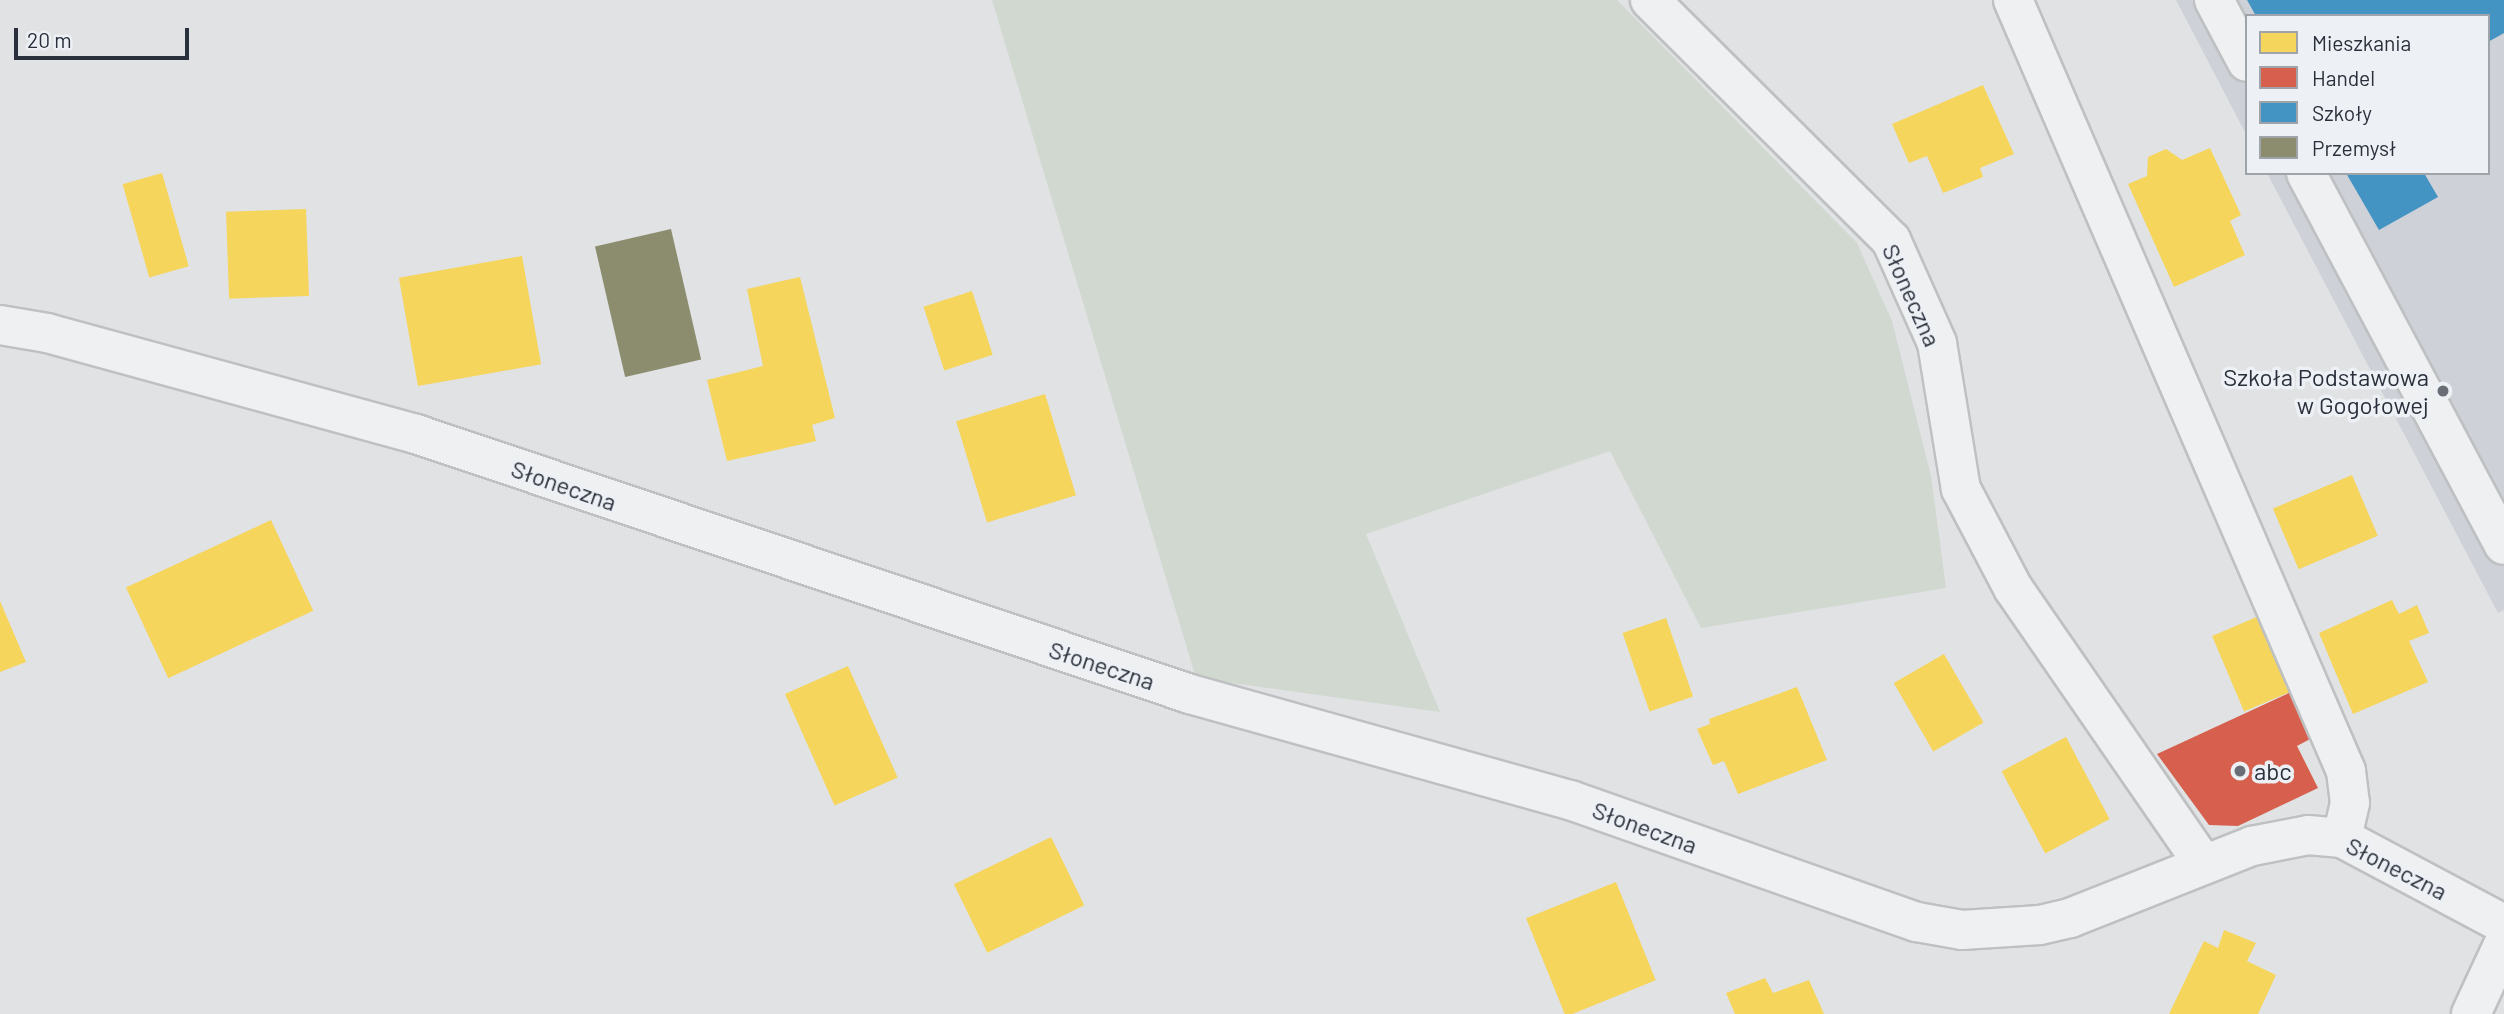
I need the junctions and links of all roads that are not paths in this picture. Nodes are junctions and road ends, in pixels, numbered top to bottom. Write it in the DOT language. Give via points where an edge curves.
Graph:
graph roads {
  1 [pos="1650,0"];
  2 [pos="2012,0"];
  3 [pos="2214,0"];
  4 [pos="2245,58"];
  5 [pos="2307,175"];
  6 [pos="0,325"];
  7 [pos="2504,545"];
  8 [pos="2342,838"];
  9 [pos="2204,865"];
  10 [pos="2504,924"];
  11 [pos="2504,943"];
  12 [pos="2471,1014"];
  1 -- 9 [label="street, Słoneczna" via="1891,240 1937,343 1961,489 2013,588"];
  2 -- 8 [label="street" via="2346,771 2350,803"];
  3 -- 4 [label="street"];
  5 -- 7 [label="street"];
  6 -- 9 [label="street, Słoneczna" via="47,333 416,434 1190,694 1570,800 1917,922 1962,930 2040,925 2070,918"];
  8 -- 9 [label="street, Słoneczna" via="2295,835"];
  8 -- 10 [label="street, Słoneczna"];
  11 -- 12 [label="street"];
}
